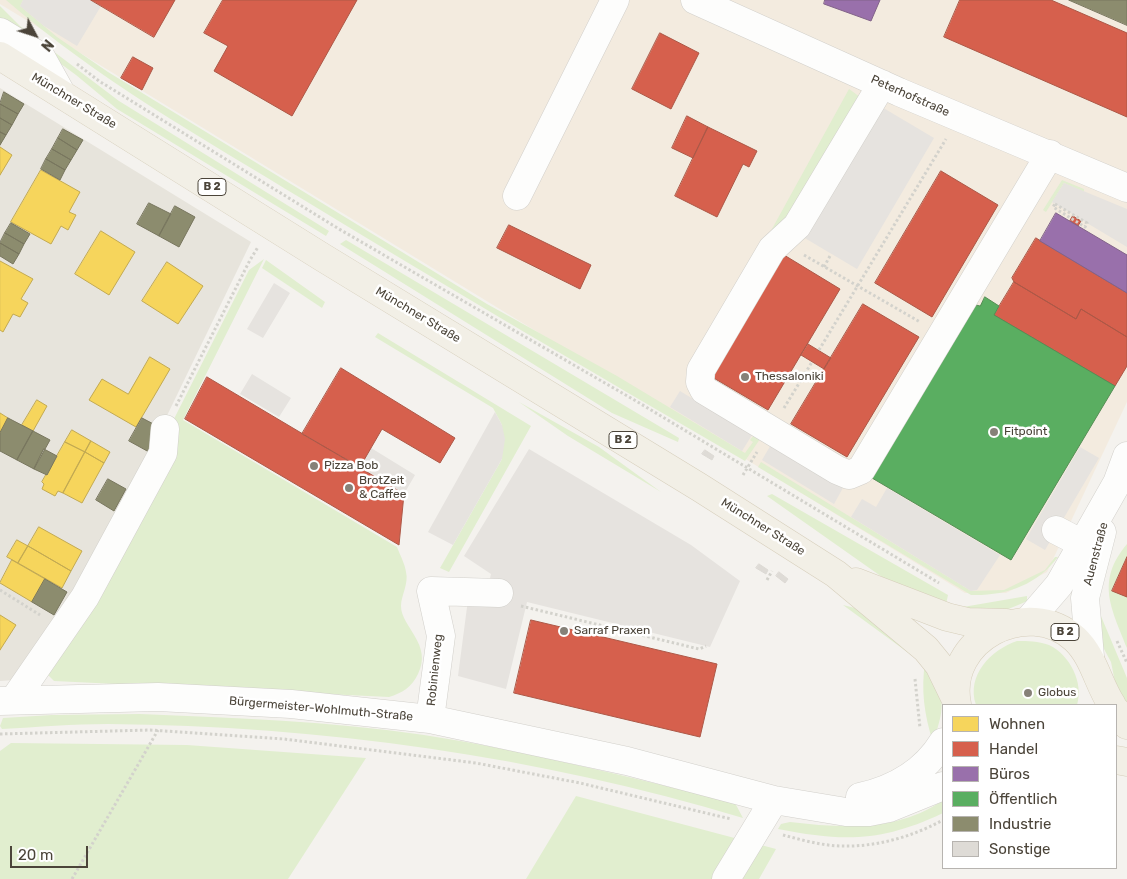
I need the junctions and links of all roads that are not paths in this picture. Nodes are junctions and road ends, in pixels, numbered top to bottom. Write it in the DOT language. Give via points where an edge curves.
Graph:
graph roads {
  1 [pos="615,0"];
  2 [pos="696,0"];
  3 [pos="0,32"];
  4 [pos="0,56"];
  5 [pos="882,84"];
  6 [pos="61,93"];
  7 [pos="1050,154"];
  8 [pos="1127,188"];
  9 [pos="517,196"];
  10 [pos="165,429"];
  11 [pos="1127,457"];
  12 [pos="1117,483"];
  13 [pos="1056,530"];
  14 [pos="1083,544"];
  15 [pos="836,574"];
  16 [pos="499,593"];
  17 [pos="1018,622"];
  18 [pos="1094,668"];
  19 [pos="7,700"];
  20 [pos="957,702"];
  21 [pos="1097,704"];
  22 [pos="1112,704"];
  23 [pos="1117,711"];
  24 [pos="430,719"];
  25 [pos="1127,725"];
  26 [pos="939,749"];
  27 [pos="942,786"];
  28 [pos="774,800"];
  29 [pos="812,806"];
  30 [pos="726,879"];
  1 -- 9 [label="street"];
  2 -- 5 [label="street, Peterhofstraße"];
  3 -- 6 [label="street" via="41,57"];
  4 -- 6 [label="main road, Münchner Straße / B 2"];
  5 -- 7 [label="street, Peterhofstraße"];
  5 -- 7 [label="street" via="797,226 772,248 701,370 700,382 704,390 837,470 850,475 861,470"];
  6 -- 15 [label="main road, Münchner Straße / B 2"];
  7 -- 8 [label="street, Peterhofstraße"];
  10 -- 19 [label="street" via="163,453 86,597"];
  11 -- 12 [label="street, Auenstraße"];
  12 -- 14 [label="street, Auenstraße"];
  12 -- 18 [label="street, Auenstraße" via="1085,598"];
  13 -- 14 [label="street"];
  14 -- 17 [label="street, Auenstraße" via="1059,585"];
  15 -- 17 [label="main road, Münchner Straße / B 2" via="947,617 968,622"];
  15 -- 20 [label="main road, Münchner Straße / B 2" via="926,649 939,665"];
  16 -- 24 [label="street, Robinienweg" via="431,592 440,636"];
  17 -- 18 [label="main road, B 2" via="1056,626 1075,639"];
  17 -- 20 [label="main road, B 2" via="980,639 967,654 958,676"];
  18 -- 21 [label="main road"];
  18 -- 22 [label="main road, B 2"];
  19 -- 24 [label="street, Bürgermeister-Wohlmuth-Straße" via="158,697 291,704"];
  23 -- 25 [label="main road"];
  24 -- 28 [label="street, Bürgermeister-Wohlmuth-Straße" via="627,761"];
  26 -- 29 [label="street, Bürgermeister-Wohlmuth-Straße" via="914,775 889,789"];
  27 -- 29 [label="street, Bürgermeister-Wohlmuth-Straße" via="879,811 846,812"];
  28 -- 29 [label="street, Bürgermeister-Wohlmuth-Straße"];
  28 -- 30 [label="street"];
}
